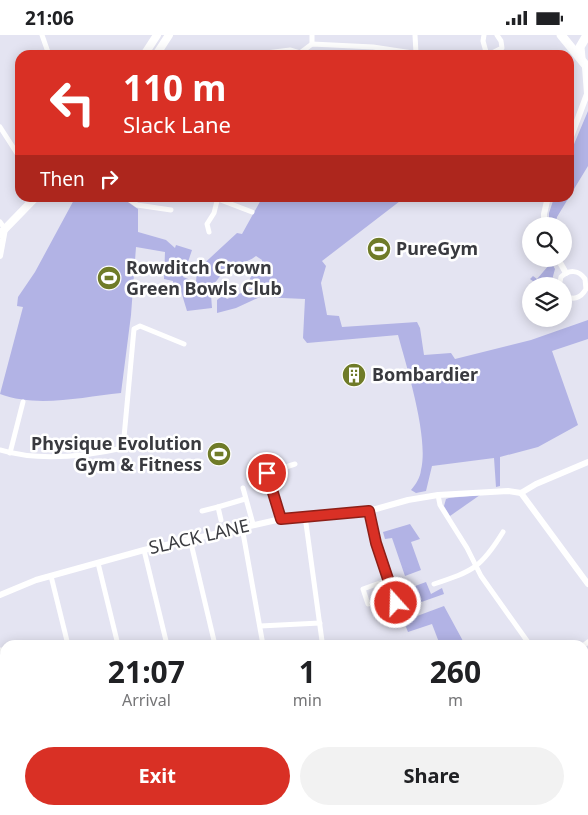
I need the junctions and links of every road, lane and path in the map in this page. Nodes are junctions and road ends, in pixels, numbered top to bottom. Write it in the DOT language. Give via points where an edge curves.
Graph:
graph roads {
  1 [pos="42,35"];
  2 [pos="157,35"];
  3 [pos="169,35"];
  4 [pos="312,35"];
  5 [pos="416,35"];
  6 [pos="484,35"];
  7 [pos="496,35"];
  8 [pos="561,35"];
  9 [pos="587,35"];
  10 [pos="312,44"];
  11 [pos="47,50"];
  12 [pos="147,50"];
  13 [pos="159,50"];
  14 [pos="305,50"];
  15 [pos="394,50"];
  16 [pos="416,50"];
  17 [pos="483,50"];
  18 [pos="499,50"];
  19 [pos="573,50"];
  20 [pos="574,51"];
  21 [pos="585,64"];
  22 [pos="588,94"];
  23 [pos="0,127"];
  24 [pos="574,129"];
  25 [pos="15,150"];
  26 [pos="31,202"];
  27 [pos="133,202"];
  28 [pos="217,202"];
  29 [pos="228,202"];
  30 [pos="547,202"];
  31 [pos="171,210"];
  32 [pos="252,212"];
  33 [pos="544,217"];
  34 [pos="0,222"];
  35 [pos="2,231"];
  36 [pos="209,232"];
  37 [pos="0,256"];
  38 [pos="563,267"];
  39 [pos="566,273"];
  40 [pos="563,277"];
  41 [pos="572,299"];
  42 [pos="184,344"];
  43 [pos="23,402"];
  44 [pos="0,450"];
  45 [pos="10,453"];
  46 [pos="588,462"];
  47 [pos="295,464"];
  48 [pos="243,488"];
  49 [pos="521,493"];
  50 [pos="438,495"];
  51 [pos="245,499"];
  52 [pos="218,507"];
  53 [pos="202,511"];
  54 [pos="369,511"];
  55 [pos="305,516"];
  56 [pos="281,519"];
  57 [pos="221,520"];
  58 [pos="253,525"];
  59 [pos="242,527"];
  60 [pos="503,532"];
  61 [pos="190,539"];
  62 [pos="144,550"];
  63 [pos="98,563"];
  64 [pos="476,567"];
  65 [pos="51,576"];
  66 [pos="388,580"];
  67 [pos="434,584"];
  68 [pos="588,584"];
  69 [pos="0,595"];
  70 [pos="368,604"];
  71 [pos="397,606"];
  72 [pos="320,623"];
  73 [pos="260,626"];
  74 [pos="67,640"];
  75 [pos="117,640"];
  76 [pos="166,640"];
  77 [pos="214,640"];
  78 [pos="262,640"];
  79 [pos="322,640"];
  80 [pos="527,640"];
  1 -- 11 [label="street"];
  2 -- 12 [label="main road"];
  3 -- 13 [label="main road"];
  4 -- 10 [label="street"];
  5 -- 16 [label="street"];
  6 -- 17 [label="street"];
  7 -- 18 [label="street" via="501,41 502,48"];
  8 -- 19 [label="highway"];
  9 -- 21 [label="highway" via="580,47"];
  10 -- 14 [label="street"];
  10 -- 15 [label="street"];
  20 -- 21 [label="highway"];
  21 -- 22 [label="street"];
  22 -- 24 [label="street"];
  23 -- 25 [label="street"];
  26 -- 35 [label="main road"];
  27 -- 31 [label="street"];
  28 -- 36 [label="street" via="207,224"];
  29 -- 32 [label="street"];
  30 -- 33 [label="street"];
  34 -- 35 [label="street"];
  35 -- 37 [label="street"];
  38 -- 39 [label="street"];
  39 -- 40 [label="street"];
  39 -- 41 [label="street" via="574,271 581,274 586,286 580,297"];
  42 -- 45 [label="street" via="148,328 140,326 134,329 123,448 70,457"];
  43 -- 45 [label="street"];
  44 -- 45 [label="street"];
  46 -- 49 [label="street"];
  47 -- 56 [label="street" via="267,473"];
  48 -- 51 [label="street"];
  49 -- 50 [label="street, SLACK LANE"];
  49 -- 68 [label="street"];
  50 -- 54 [label="street, SLACK LANE"];
  50 -- 64 [label="street" via="440,505 468,548"];
  51 -- 52 [label="street"];
  51 -- 58 [label="street"];
  52 -- 53 [label="street"];
  52 -- 57 [label="street"];
  54 -- 55 [label="street, SLACK LANE"];
  54 -- 66 [label="street"];
  55 -- 56 [label="street, SLACK LANE"];
  55 -- 72 [label="street"];
  56 -- 58 [label="street, SLACK LANE"];
  58 -- 59 [label="street, SLACK LANE"];
  59 -- 61 [label="street, SLACK LANE"];
  59 -- 73 [label="street"];
  60 -- 64 [label="street"];
  61 -- 62 [label="street, SLACK LANE"];
  61 -- 77 [label="street"];
  62 -- 63 [label="street, SLACK LANE"];
  62 -- 76 [label="street"];
  63 -- 65 [label="street, SLACK LANE"];
  63 -- 75 [label="street"];
  64 -- 67 [label="street"];
  64 -- 80 [label="street"];
  65 -- 69 [label="street, SLACK LANE"];
  65 -- 74 [label="street"];
  66 -- 70 [label="street" via="362,589"];
  66 -- 71 [label="street"];
  72 -- 73 [label="street"];
  72 -- 79 [label="street"];
  73 -- 78 [label="street"];
}
